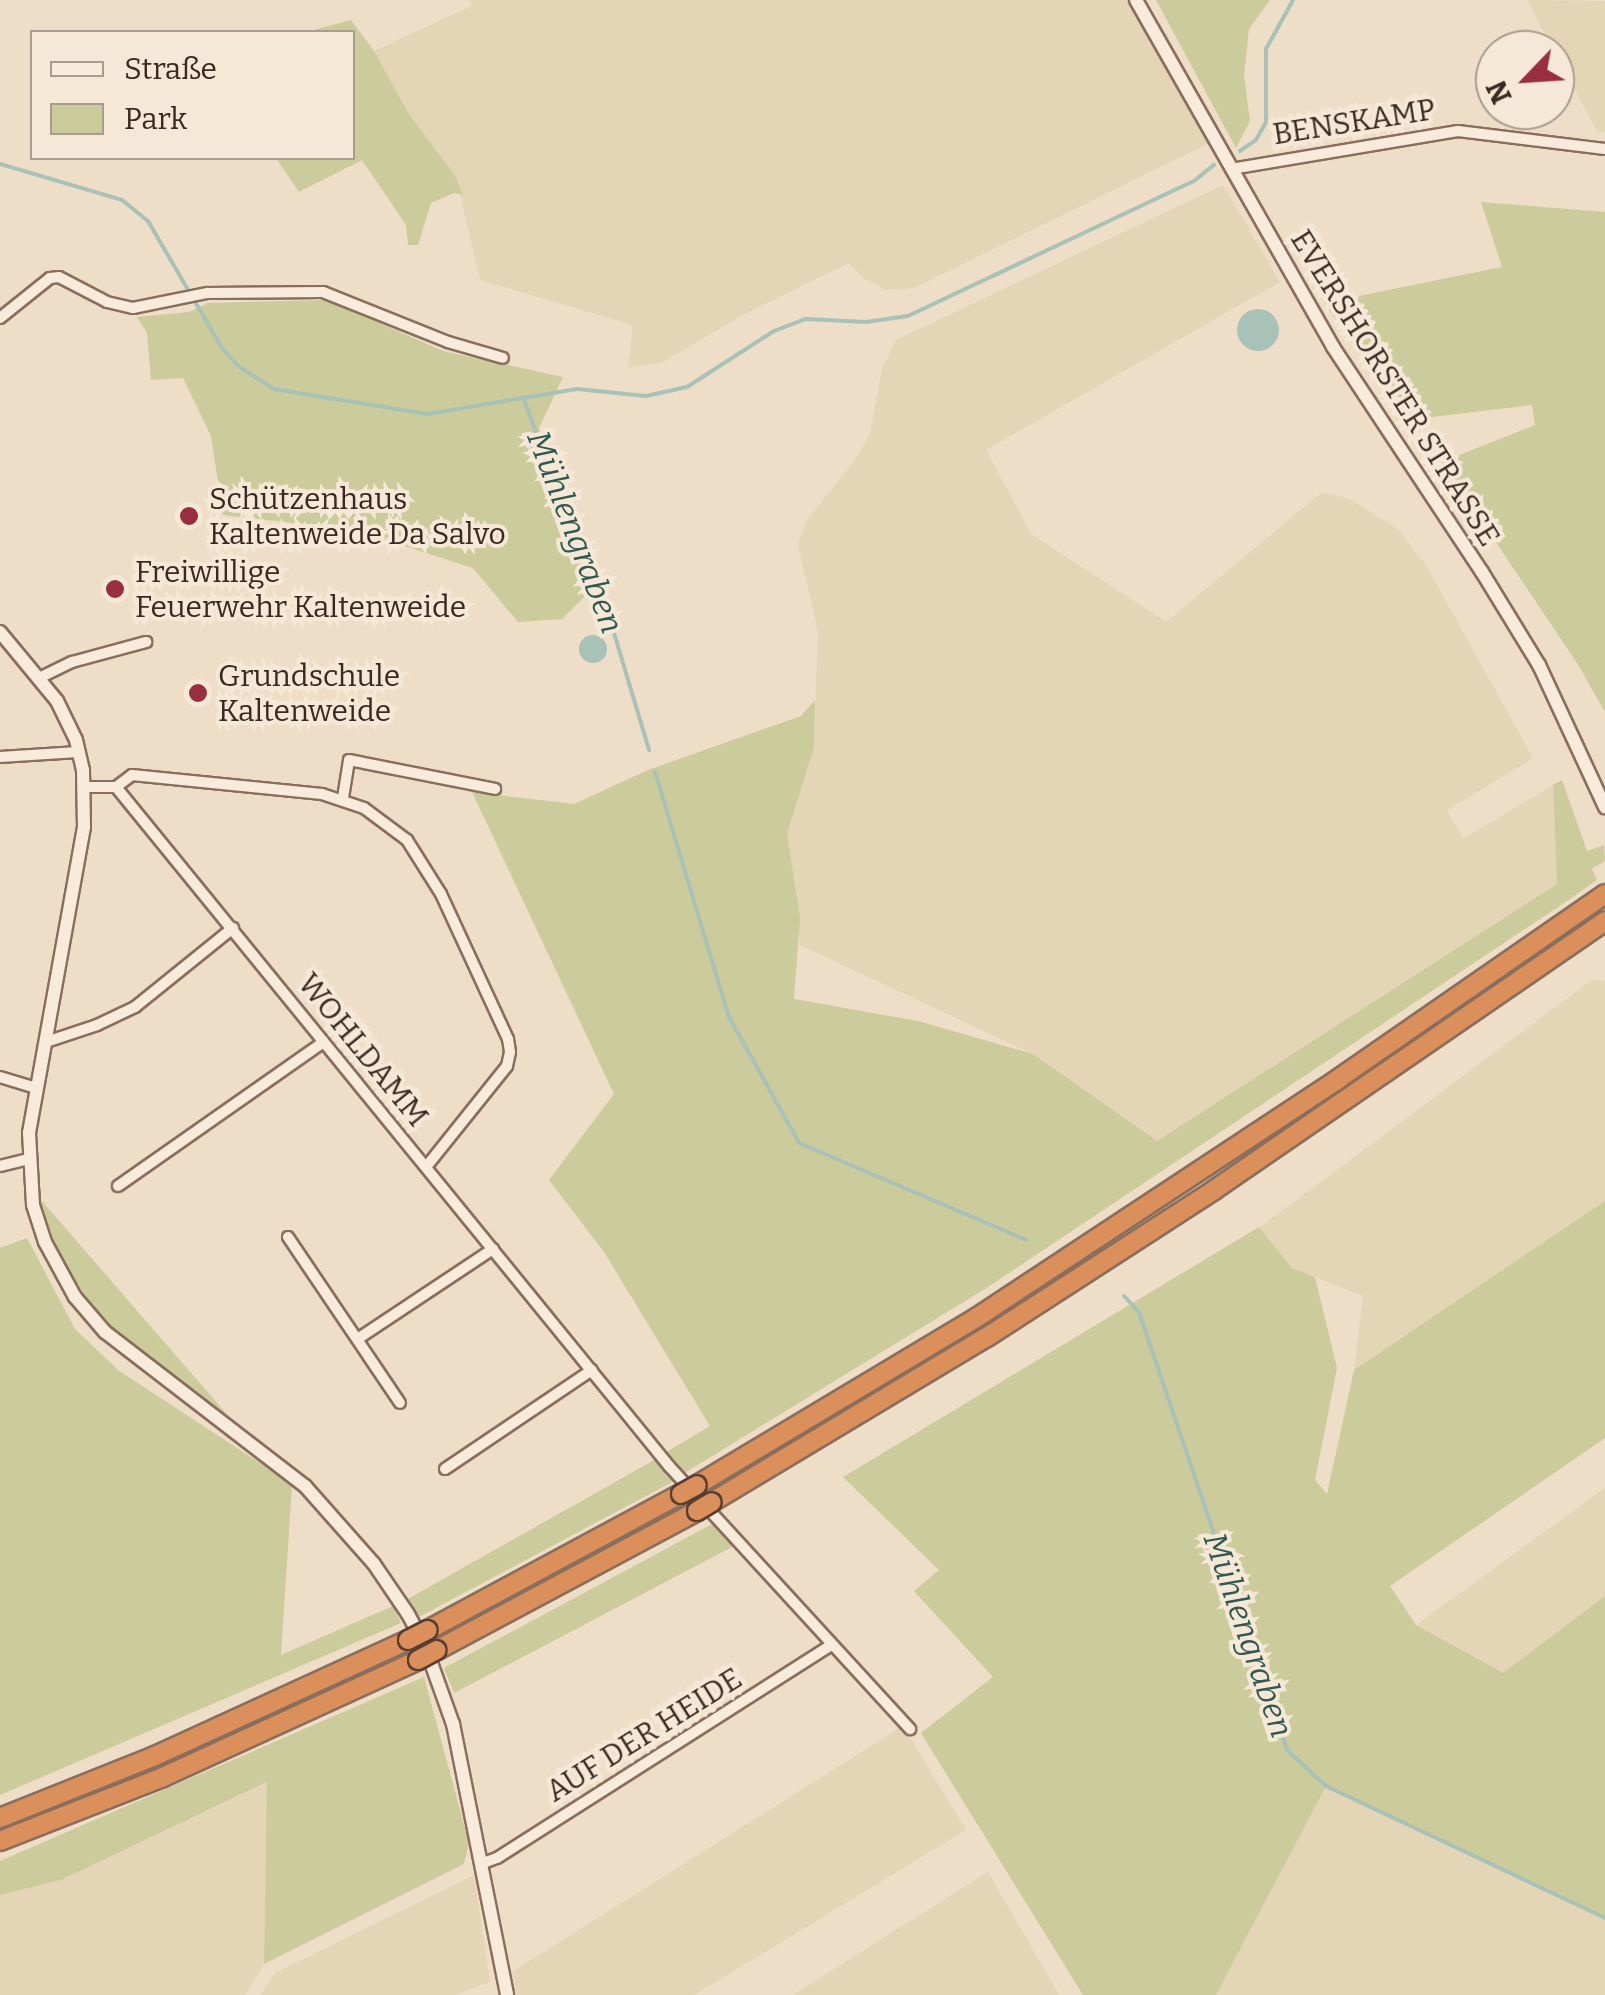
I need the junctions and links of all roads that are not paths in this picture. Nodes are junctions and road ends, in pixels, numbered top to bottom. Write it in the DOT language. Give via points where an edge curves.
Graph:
graph roads {
  1 [pos="1136,0"];
  2 [pos="1605,149"];
  3 [pos="1231,169"];
  4 [pos="0,318"];
  5 [pos="503,358"];
  6 [pos="0,632"];
  7 [pos="146,642"];
  8 [pos="39,678"];
  9 [pos="78,752"];
  10 [pos="0,758"];
  11 [pos="84,787"];
  12 [pos="116,787"];
  13 [pos="495,789"];
  14 [pos="343,798"];
  15 [pos="1605,806"];
  16 [pos="1605,894"];
  17 [pos="1605,921"];
  18 [pos="233,928"];
  19 [pos="46,1042"];
  20 [pos="324,1042"];
  21 [pos="0,1076"];
  22 [pos="37,1088"];
  23 [pos="28,1159"];
  24 [pos="0,1166"];
  25 [pos="426,1167"];
  26 [pos="118,1186"];
  27 [pos="288,1237"];
  28 [pos="493,1249"];
  29 [pos="359,1338"];
  30 [pos="592,1370"];
  31 [pos="400,1402"];
  32 [pos="445,1468"];
  33 [pos="830,1646"];
  34 [pos="910,1729"];
  35 [pos="0,1818"];
  36 [pos="0,1840"];
  37 [pos="482,1862"];
  38 [pos="507,1995"];
  1 -- 3 [label="street, EVERSHORSTER STRASSE"];
  2 -- 3 [label="street, BENSKAMP" via="1458,131"];
  3 -- 15 [label="street, EVERSHORSTER STRASSE" via="1332,347 1539,665"];
  4 -- 5 [label="street" via="59,277 133,308 192,296 323,292"];
  6 -- 8 [label="street"];
  7 -- 8 [label="street"];
  8 -- 9 [label="street"];
  9 -- 10 [label="street"];
  9 -- 11 [label="street"];
  11 -- 12 [label="street"];
  11 -- 19 [label="street" via="84,827"];
  12 -- 14 [label="street" via="132,774"];
  12 -- 18 [label="street, WOHLDAMM"];
  13 -- 14 [label="street" via="350,760"];
  14 -- 25 [label="street" via="386,821 426,865 508,1039 507,1066"];
  16 -- 35 [label="highway, bridge" via="976,1318 689,1489 408,1640 155,1756"];
  17 -- 36 [label="highway, bridge" via="1214,1190 987,1337 704,1506 418,1660 180,1769"];
  18 -- 19 [label="street" via="135,1007"];
  18 -- 20 [label="street, WOHLDAMM"];
  19 -- 22 [label="street"];
  20 -- 25 [label="street, WOHLDAMM"];
  20 -- 26 [label="street"];
  21 -- 22 [label="street"];
  22 -- 23 [label="street"];
  23 -- 24 [label="street"];
  23 -- 37 [label="street" via="45,1242 75,1297 130,1355 305,1486 408,1614 453,1724"];
  25 -- 28 [label="street, WOHLDAMM"];
  27 -- 29 [label="street"];
  28 -- 29 [label="street"];
  28 -- 30 [label="street, WOHLDAMM"];
  29 -- 31 [label="street"];
  30 -- 32 [label="street"];
  30 -- 33 [label="street, WOHLDAMM"];
  33 -- 34 [label="street, WOHLDAMM"];
  33 -- 37 [label="street, AUF DER HEIDE" via="498,1858"];
  37 -- 38 [label="street"];
}
